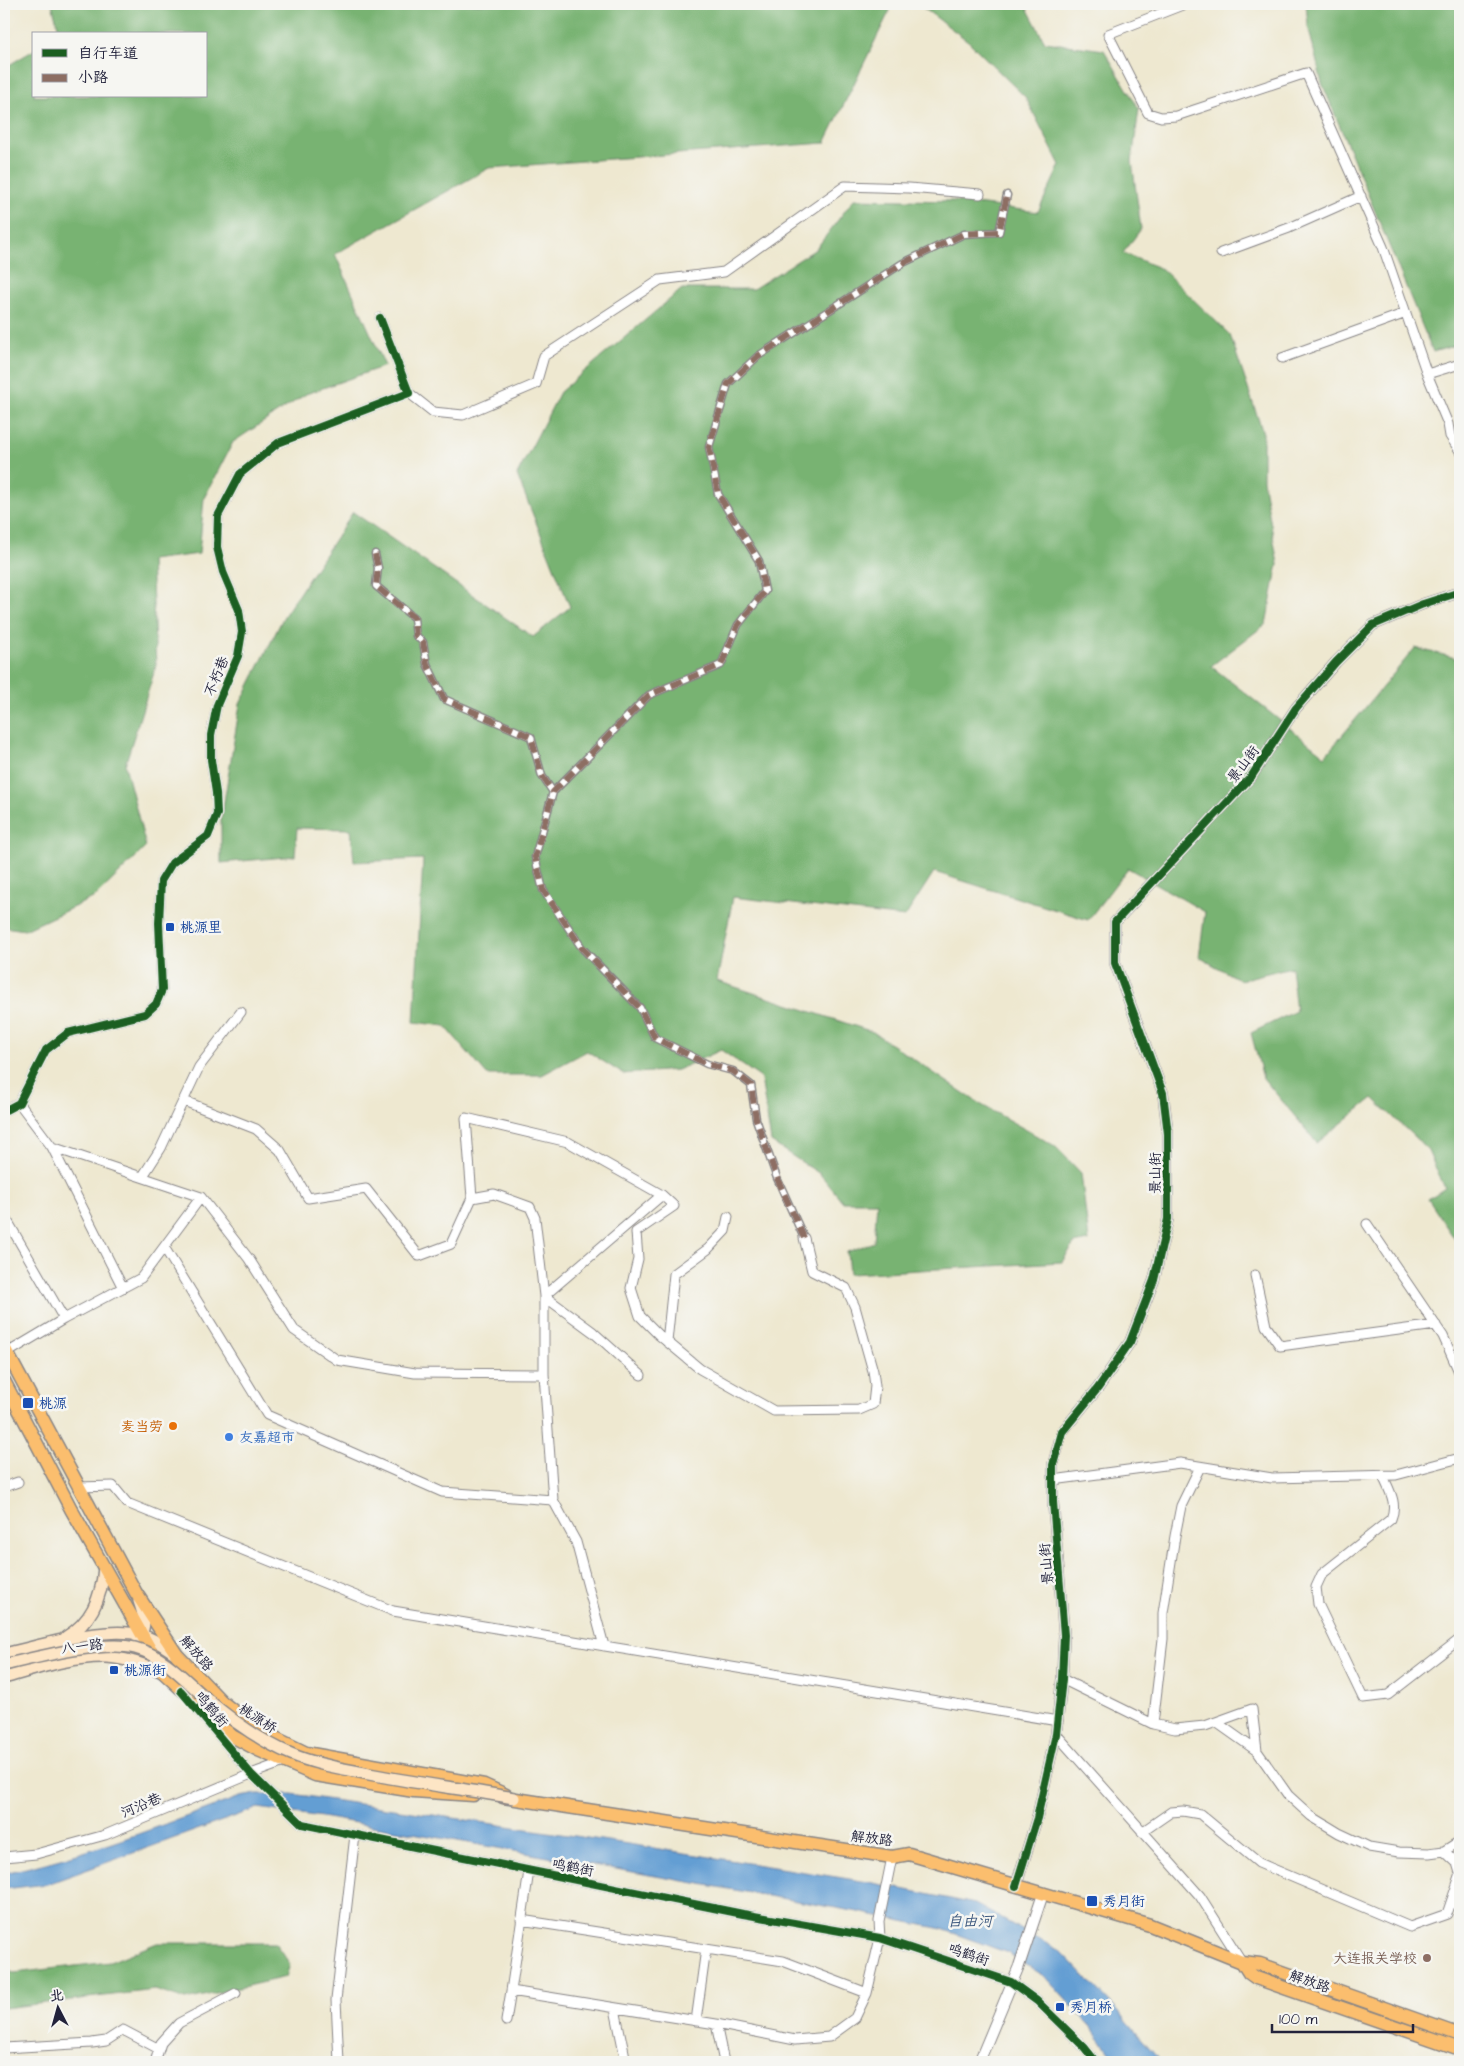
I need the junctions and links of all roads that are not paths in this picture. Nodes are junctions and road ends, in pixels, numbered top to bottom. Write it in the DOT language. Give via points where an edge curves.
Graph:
graph roads {
  1 [pos="1185,4"];
  2 [pos="980,194"];
  3 [pos="1007,195"];
  4 [pos="1361,196"];
  5 [pos="1221,253"];
  6 [pos="1406,313"];
  7 [pos="380,318"];
  8 [pos="1282,358"];
  9 [pos="1460,364"];
  10 [pos="1427,374"];
  11 [pos="409,393"];
  12 [pos="1460,451"];
  13 [pos="375,554"];
  14 [pos="1460,592"];
  15 [pos="554,792"];
  16 [pos="241,1012"];
  17 [pos="184,1100"];
  18 [pos="19,1103"];
  19 [pos="4,1111"];
  20 [pos="52,1147"];
  21 [pos="143,1176"];
  22 [pos="662,1195"];
  23 [pos="201,1197"];
  24 [pos="472,1198"];
  25 [pos="4,1215"];
  26 [pos="728,1217"];
  27 [pos="1367,1224"];
  28 [pos="804,1238"];
  29 [pos="164,1246"];
  30 [pos="1255,1275"];
  31 [pos="123,1288"];
  32 [pos="544,1296"];
  33 [pos="64,1319"];
  34 [pos="1436,1325"];
  35 [pos="667,1342"];
  36 [pos="6,1350"];
  37 [pos="544,1374"];
  38 [pos="1460,1374"];
  39 [pos="641,1375"];
  40 [pos="4,1381"];
  41 [pos="1460,1458"];
  42 [pos="1200,1467"];
  43 [pos="1382,1476"];
  44 [pos="1053,1480"];
  45 [pos="18,1482"];
  46 [pos="4,1487"];
  47 [pos="79,1487"];
  48 [pos="553,1500"];
  49 [pos="104,1567"];
  50 [pos="136,1593"];
  51 [pos="141,1635"];
  52 [pos="1460,1640"];
  53 [pos="58,1642"];
  54 [pos="604,1646"];
  55 [pos="4,1654"];
  56 [pos="177,1654"];
  57 [pos="68,1661"];
  58 [pos="4,1665"];
  59 [pos="163,1672"];
  60 [pos="4,1678"];
  61 [pos="1062,1679"];
  62 [pos="181,1691"];
  63 [pos="1058,1721"];
  64 [pos="1216,1722"];
  65 [pos="1153,1724"];
  66 [pos="1056,1734"];
  67 [pos="1257,1751"];
  68 [pos="284,1762"];
  69 [pos="251,1774"];
  70 [pos="514,1798"];
  71 [pos="1142,1832"];
  72 [pos="355,1835"];
  73 [pos="1460,1841"];
  74 [pos="1444,1851"];
  75 [pos="4,1857"];
  76 [pos="892,1857"];
  77 [pos="529,1871"];
  78 [pos="1460,1874"];
  79 [pos="1016,1886"];
  80 [pos="1043,1894"];
  81 [pos="521,1920"];
  82 [pos="880,1938"];
  83 [pos="706,1949"];
  84 [pos="1242,1962"];
  85 [pos="1011,1982"];
  86 [pos="511,1991"];
  87 [pos="236,1993"];
  88 [pos="867,1993"];
  89 [pos="615,2009"];
  90 [pos="506,2021"];
  91 [pos="696,2021"];
  92 [pos="716,2024"];
  93 [pos="1460,2035"];
  94 [pos="4,2048"];
  95 [pos="159,2049"];
  96 [pos="1460,2049"];
  97 [pos="155,2062"];
  98 [pos="340,2062"];
  99 [pos="626,2062"];
  100 [pos="724,2062"];
  101 [pos="979,2062"];
  102 [pos="1096,2062"];
  1 -- 4 [label="street" via="1108,34 1148,113 1161,118 1176,116 1306,73"];
  2 -- 11 [label="street" via="846,186 724,272 660,280 544,356 536,384 463,415 433,412"];
  3 -- 15 [label="street" via="999,232 964,234 903,263 758,356 728,384 709,446 718,494 759,561 765,591 738,625 721,665 649,695"];
  4 -- 5 [label="street"];
  4 -- 6 [label="street"];
  6 -- 8 [label="street"];
  6 -- 10 [label="street"];
  7 -- 11 [label="street"];
  9 -- 10 [label="street"];
  10 -- 12 [label="street" via="1450,436"];
  11 -- 18 [label="street, 不朽巷" via="278,443 240,474 218,516 217,547 223,572 239,610 242,632 238,656 217,705 211,735 217,814 208,836 172,863 161,882 162,990 156,1004 145,1014 68,1033 46,1050"];
  13 -- 15 [label="street" via="378,568 376,586 414,618 416,636 423,642 427,664 444,699 531,738 542,776"];
  14 -- 44 [label="street, 景山街" via="1373,625 1296,708 1251,777 1115,922 1115,963 1163,1093 1168,1134 1168,1219 1154,1280 1130,1342 1062,1432 1053,1465"];
  15 -- 28 [label="street" via="535,857 543,890 582,948 640,1008 655,1038 707,1064 734,1071 751,1085 756,1119 777,1178"];
  16 -- 17 [label="street" via="199,1067"];
  17 -- 21 [label="street" via="161,1148"];
  17 -- 24 [label="street" via="256,1129 280,1150 308,1198 366,1189 419,1256 451,1244"];
  18 -- 19 [label="street"];
  18 -- 20 [label="street"];
  20 -- 21 [label="street"];
  20 -- 31 [label="street"];
  21 -- 23 [label="street"];
  22 -- 24 [label="street" via="568,1142 466,1118"];
  22 -- 32 [label="street"];
  22 -- 35 [label="street" via="674,1206 636,1232 638,1259 631,1288 640,1316"];
  23 -- 29 [label="street"];
  23 -- 37 [label="street" via="249,1259 294,1330 337,1360 415,1373"];
  24 -- 32 [label="street" via="494,1194 530,1207 535,1218"];
  25 -- 33 [label="street"];
  26 -- 35 [label="street" via="725,1231 708,1249 674,1274"];
  27 -- 34 [label="street"];
  28 -- 35 [label="street" via="812,1271 846,1288 855,1307 873,1371 873,1404 859,1410 774,1411 700,1369"];
  29 -- 31 [label="street" via="141,1278"];
  29 -- 48 [label="street" via="267,1415 442,1492"];
  30 -- 34 [label="street" via="1266,1326 1280,1346"];
  31 -- 33 [label="street"];
  32 -- 37 [label="street"];
  32 -- 39 [label="street" via="593,1332"];
  33 -- 36 [label="street"];
  34 -- 38 [label="street"];
  36 -- 47 [label="main road, 解放路"];
  37 -- 48 [label="street"];
  40 -- 49 [label="main road, 解放路"];
  41 -- 43 [label="street" via="1396,1476"];
  42 -- 43 [label="street" via="1272,1478"];
  42 -- 44 [label="street" via="1180,1463"];
  42 -- 65 [label="street" via="1181,1506 1175,1536 1163,1613"];
  43 -- 52 [label="street" via="1394,1499 1392,1519 1322,1574 1316,1587 1318,1604 1363,1698 1388,1695"];
  44 -- 61 [label="street, 景山街" via="1064,1635"];
  45 -- 46 [label="street"];
  47 -- 50 [label="main road, 解放路"];
  47 -- 54 [label="street" via="113,1486 127,1504 393,1611"];
  48 -- 54 [label="street" via="576,1542"];
  49 -- 51 [label="main road, 解放路"];
  49 -- 53 [label="main road" via="102,1588 89,1617 75,1632"];
  50 -- 51 [label="main road" via="144,1616"];
  50 -- 56 [label="main road, 解放路"];
  51 -- 53 [label="main road" via="85,1636"];
  51 -- 56 [label="main road"];
  51 -- 57 [label="main road" via="130,1643"];
  51 -- 59 [label="main road, 解放路"];
  53 -- 55 [label="main road"];
  54 -- 63 [label="street"];
  56 -- 70 [label="main road, 解放路" via="228,1708 255,1728 306,1753 484,1785"];
  57 -- 59 [label="main road, 八一路" via="105,1657 136,1662"];
  57 -- 60 [label="main road, 八一路"];
  58 -- 70 [label="main road, 桃源桥, bridge" via="96,1647 136,1648 167,1665 243,1728 292,1755 336,1768 408,1782"];
  59 -- 62 [label="main road, 解放路"];
  61 -- 63 [label="street, 景山街"];
  61 -- 65 [label="street"];
  62 -- 68 [label="main road, 解放路" via="232,1736"];
  62 -- 69 [label="street, 鸣鹤街"];
  63 -- 66 [label="street, 景山街"];
  64 -- 65 [label="street" via="1175,1729"];
  64 -- 67 [label="street"];
  64 -- 67 [label="street" via="1252,1709"];
  66 -- 71 [label="street"];
  66 -- 79 [label="street, 景山街" via="1037,1818"];
  67 -- 74 [label="street" via="1288,1795 1311,1816 1339,1833 1369,1847 1391,1851"];
  68 -- 69 [label="street, 河沿巷"];
  68 -- 70 [label="main road, 解放路" via="315,1774 414,1791"];
  69 -- 72 [label="street, 鸣鹤街" via="302,1824"];
  69 -- 75 [label="street, 河沿巷" via="105,1835 36,1854"];
  70 -- 76 [label="main road, 解放路"];
  71 -- 78 [label="street" via="1171,1812 1200,1814 1259,1863 1410,1927 1447,1914"];
  71 -- 84 [label="street" via="1200,1896"];
  72 -- 77 [label="street, 鸣鹤街"];
  72 -- 98 [label="street" via="336,2000"];
  73 -- 74 [label="street"];
  74 -- 78 [label="street" via="1457,1863"];
  76 -- 79 [label="main road, 解放路" via="909,1854"];
  76 -- 82 [label="street" via="879,1921"];
  77 -- 81 [label="street"];
  77 -- 82 [label="street, 鸣鹤街"];
  79 -- 80 [label="main road, 解放路"];
  80 -- 84 [label="main road, 解放路" via="1150,1925"];
  80 -- 85 [label="street"];
  81 -- 83 [label="street"];
  81 -- 86 [label="street"];
  82 -- 85 [label="street, 鸣鹤街"];
  82 -- 88 [label="street"];
  83 -- 88 [label="street" via="783,1961"];
  83 -- 91 [label="street"];
  84 -- 93 [label="main road, 解放路" via="1260,1964"];
  84 -- 96 [label="main road, 解放路" via="1256,1978"];
  85 -- 101 [label="street"];
  85 -- 102 [label="street, 鸣鹤街" via="1037,2001"];
  86 -- 89 [label="street"];
  86 -- 90 [label="street"];
  87 -- 95 [label="street" via="179,2023"];
  88 -- 92 [label="street" via="855,2018 829,2037 795,2040"];
  89 -- 91 [label="street"];
  89 -- 99 [label="street"];
  91 -- 92 [label="street"];
  92 -- 100 [label="street"];
  94 -- 95 [label="street" via="92,2043 106,2040 122,2030"];
  95 -- 97 [label="street"];
}
